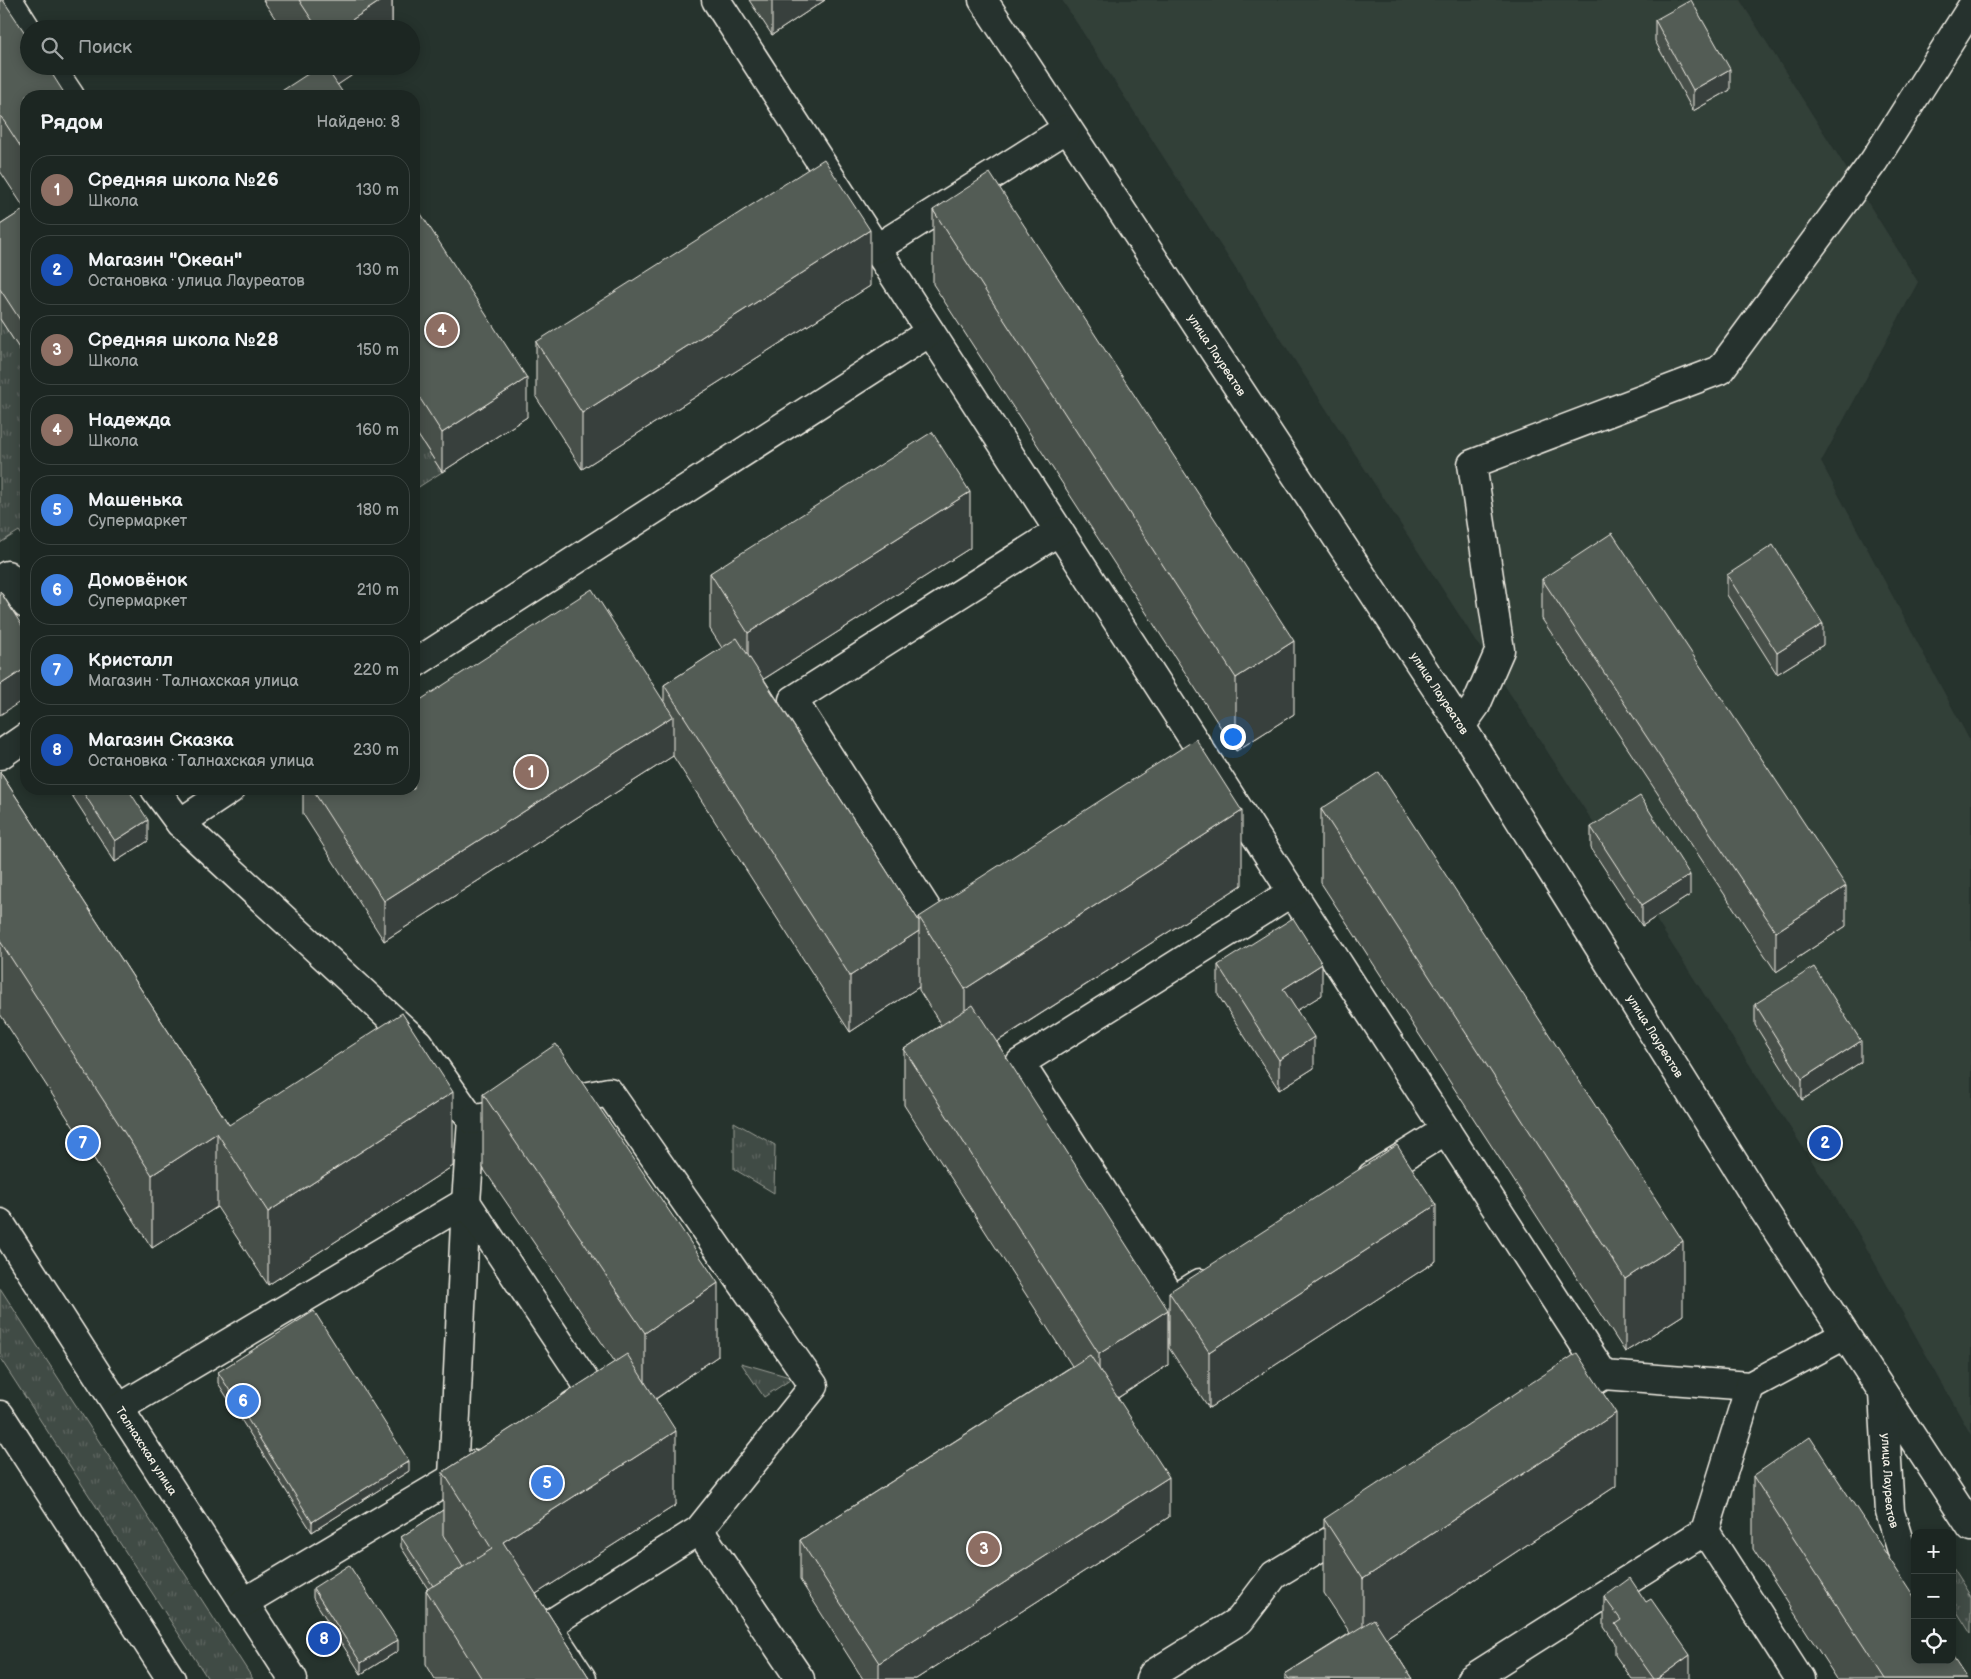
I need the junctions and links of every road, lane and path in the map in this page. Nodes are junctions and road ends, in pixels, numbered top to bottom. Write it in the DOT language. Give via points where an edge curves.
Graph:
graph roads {
  1 [pos="8,0"];
  2 [pos="716,0"];
  3 [pos="983,0"];
  4 [pos="1971,8"];
  5 [pos="21,20"];
  6 [pos="56,75"];
  7 [pos="66,90"];
  8 [pos="1066,129"];
  9 [pos="877,248"];
  10 [pos="930,332"];
  11 [pos="1059,531"];
  12 [pos="0,580"];
  13 [pos="20,595"];
  14 [pos="420,660"];
  15 [pos="1461,726"];
  16 [pos="20,741"];
  17 [pos="0,755"];
  18 [pos="1207,760"];
  19 [pos="1182,776"];
  20 [pos="159,795"];
  21 [pos="222,795"];
  22 [pos="180,824"];
  23 [pos="1292,892"];
  24 [pos="972,907"];
  25 [pos="418,1043"];
  26 [pos="392,1059"];
  27 [pos="472,1120"];
  28 [pos="1446,1130"];
  29 [pos="1355,1186"];
  30 [pos="466,1202"];
  31 [pos="0,1223"];
  32 [pos="1222,1269"];
  33 [pos="1845,1335"];
  34 [pos="1604,1375"];
  35 [pos="1750,1386"];
  36 [pos="1883,1393"];
  37 [pos="1570,1395"];
  38 [pos="119,1408"];
  39 [pos="0,1414"];
  40 [pos="552,1418"];
  41 [pos="494,1452"];
  42 [pos="453,1477"];
  43 [pos="1376,1514"];
  44 [pos="1971,1527"];
  45 [pos="698,1530"];
  46 [pos="1705,1532"];
  47 [pos="1911,1581"];
  48 [pos="244,1603"];
  49 [pos="171,1679"];
  50 [pos="293,1679"];
  51 [pos="582,1679"];
  52 [pos="800,1679"];
  53 [pos="1150,1679"];
  54 [pos="1471,1679"];
  55 [pos="1800,1679"];
  1 -- 5 [label="street"];
  2 -- 9 [label="street"];
  3 -- 8 [label="street, улица Лауреатов"];
  4 -- 15 [label="street" via="1874,160 1720,370 1472,464 1500,650 1476,705"];
  6 -- 7 [label="street"];
  8 -- 9 [label="street"];
  8 -- 15 [label="street, улица Лауреатов"];
  9 -- 10 [label="street"];
  10 -- 11 [label="street"];
  10 -- 14 [label="street"];
  11 -- 18 [label="street"];
  11 -- 24 [label="street" via="793,700 939,928"];
  12 -- 13 [label="street" via="7,575"];
  15 -- 33 [label="street, улица Лауреатов"];
  16 -- 17 [label="street"];
  18 -- 19 [label="street"];
  18 -- 23 [label="street"];
  20 -- 22 [label="street"];
  21 -- 22 [label="street"];
  22 -- 25 [label="street"];
  23 -- 28 [label="street"];
  23 -- 32 [label="street" via="1020,1063 1173,1300"];
  25 -- 26 [label="street"];
  25 -- 27 [label="street"];
  27 -- 30 [label="street"];
  27 -- 45 [label="street" via="610,1092 814,1386"];
  28 -- 29 [label="street"];
  28 -- 34 [label="street"];
  30 -- 38 [label="street"];
  30 -- 40 [label="street" via="593,1393"];
  30 -- 42 [label="street"];
  31 -- 38 [label="street, Талнахская улица"];
  33 -- 35 [label="street"];
  33 -- 36 [label="street, улица Лауреатов"];
  34 -- 35 [label="street"];
  34 -- 37 [label="street"];
  35 -- 46 [label="street"];
  36 -- 44 [label="street, улица Лауреатов"];
  36 -- 47 [label="street, улица Лауреатов" via="1890,1512"];
  38 -- 48 [label="street, Талнахская улица"];
  39 -- 49 [label="street"];
  41 -- 42 [label="street"];
  42 -- 48 [label="street"];
  43 -- 53 [label="street" via="1274,1575 1240,1620 1153,1674"];
  45 -- 51 [label="street" via="547,1626"];
  45 -- 52 [label="street"];
  46 -- 54 [label="street"];
  46 -- 55 [label="street"];
  48 -- 50 [label="street, Талнахская улица"];
}
